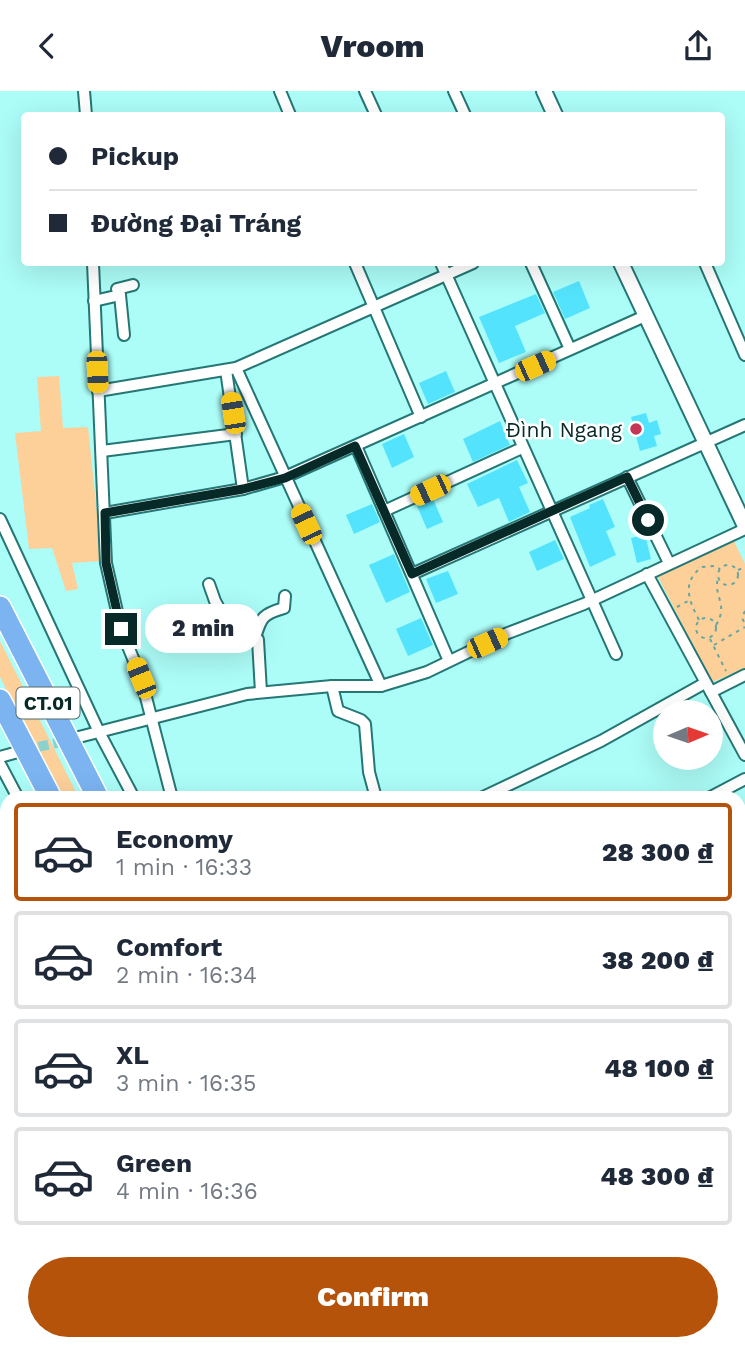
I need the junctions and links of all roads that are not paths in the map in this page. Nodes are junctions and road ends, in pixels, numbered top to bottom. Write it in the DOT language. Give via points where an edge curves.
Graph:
graph roads {
  1 [pos="84,91"];
  2 [pos="279,91"];
  3 [pos="365,91"];
  4 [pos="454,91"];
  5 [pos="544,91"];
  6 [pos="86,112"];
  7 [pos="289,112"];
  8 [pos="375,112"];
  9 [pos="464,112"];
  10 [pos="554,112"];
  11 [pos="93,266"];
  12 [pos="356,266"];
  13 [pos="442,266"];
  14 [pos="466,266"];
  15 [pos="532,266"];
  16 [pos="622,266"];
  17 [pos="706,266"];
  18 [pos="446,275"];
  19 [pos="133,285"];
  20 [pos="120,295"];
  21 [pos="94,301"];
  22 [pos="375,307"];
  23 [pos="645,316"];
  24 [pos="124,335"];
  25 [pos="570,349"];
  26 [pos="745,355"];
  27 [pos="231,369"];
  28 [pos="496,383"];
  29 [pos="98,391"];
  30 [pos="421,417"];
  31 [pos="745,425"];
  32 [pos="236,434"];
  33 [pos="704,442"];
  34 [pos="355,446"];
  35 [pos="522,448"];
  36 [pos="102,451"];
  37 [pos="627,477"];
  38 [pos="285,478"];
  39 [pos="243,489"];
  40 [pos="383,511"];
  41 [pos="551,512"];
  42 [pos="105,513"];
  43 [pos="0,519"];
  44 [pos="745,527"];
  45 [pos="669,563"];
  46 [pos="412,574"];
  47 [pos="647,574"];
  48 [pos="209,584"];
  49 [pos="285,596"];
  50 [pos="590,600"];
  51 [pos="0,607"];
  52 [pos="255,639"];
  53 [pos="616,654"];
  54 [pos="449,661"];
  55 [pos="745,675"];
  56 [pos="332,686"];
  57 [pos="381,686"];
  58 [pos="708,688"];
  59 [pos="261,692"];
  60 [pos="0,700"];
  61 [pos="153,718"];
  62 [pos="99,732"];
  63 [pos="71,739"];
  64 [pos="18,752"];
  65 [pos="745,755"];
  66 [pos="0,757"];
  67 [pos="0,764"];
  68 [pos="745,779"];
  69 [pos="14,791"];
  70 [pos="47,791"];
  71 [pos="94,791"];
  72 [pos="130,791"];
  73 [pos="171,791"];
  74 [pos="374,791"];
  75 [pos="494,791"];
  76 [pos="722,791"];
  1 -- 6 [label="street"];
  2 -- 7 [label="street"];
  3 -- 8 [label="street"];
  4 -- 9 [label="street"];
  5 -- 10 [label="street"];
  11 -- 21 [label="street"];
  12 -- 22 [label="street"];
  13 -- 18 [label="street"];
  14 -- 18 [label="street"];
  15 -- 25 [label="street"];
  16 -- 23 [label="street"];
  17 -- 26 [label="street"];
  18 -- 22 [label="street"];
  18 -- 28 [label="street"];
  19 -- 20 [label="street" via="117,289"];
  20 -- 21 [label="street"];
  20 -- 24 [label="street"];
  21 -- 29 [label="street"];
  22 -- 27 [label="street"];
  22 -- 30 [label="street"];
  23 -- 25 [label="street"];
  23 -- 33 [label="street"];
  25 -- 28 [label="street"];
  27 -- 29 [label="street"];
  27 -- 32 [label="street"];
  27 -- 38 [label="street"];
  28 -- 30 [label="street"];
  28 -- 35 [label="street"];
  29 -- 36 [label="street"];
  30 -- 34 [label="street"];
  31 -- 33 [label="street"];
  32 -- 36 [label="street"];
  32 -- 39 [label="street"];
  33 -- 37 [label="street"];
  33 -- 44 [label="street"];
  34 -- 38 [label="street"];
  34 -- 40 [label="street"];
  35 -- 40 [label="street"];
  35 -- 41 [label="street"];
  36 -- 42 [label="street"];
  37 -- 41 [label="street"];
  37 -- 45 [label="street"];
  38 -- 39 [label="street"];
  38 -- 57 [label="street"];
  39 -- 42 [label="street"];
  40 -- 46 [label="street"];
  41 -- 46 [label="street"];
  41 -- 50 [label="street"];
  42 -- 61 [label="street" via="106,563 121,629"];
  43 -- 62 [label="street"];
  44 -- 45 [label="street"];
  45 -- 47 [label="street"];
  46 -- 54 [label="street"];
  47 -- 50 [label="street"];
  47 -- 58 [label="street"];
  48 -- 52 [label="street" via="234,636"];
  49 -- 52 [label="street" via="284,608 266,614"];
  50 -- 53 [label="street"];
  50 -- 54 [label="street"];
  51 -- 71 [label="highway, CT.01"];
  52 -- 59 [label="street"];
  54 -- 57 [label="street"];
  55 -- 58 [label="street"];
  56 -- 57 [label="street"];
  56 -- 59 [label="street"];
  56 -- 74 [label="street" via="338,711 365,724"];
  58 -- 65 [label="street"];
  58 -- 75 [label="street"];
  59 -- 61 [label="street"];
  60 -- 70 [label="highway, CT.01"];
  61 -- 62 [label="street"];
  61 -- 73 [label="street"];
  62 -- 63 [label="street"];
  62 -- 72 [label="street"];
  64 -- 66 [label="street"];
  67 -- 69 [label="street"];
  68 -- 76 [label="street"];
}
